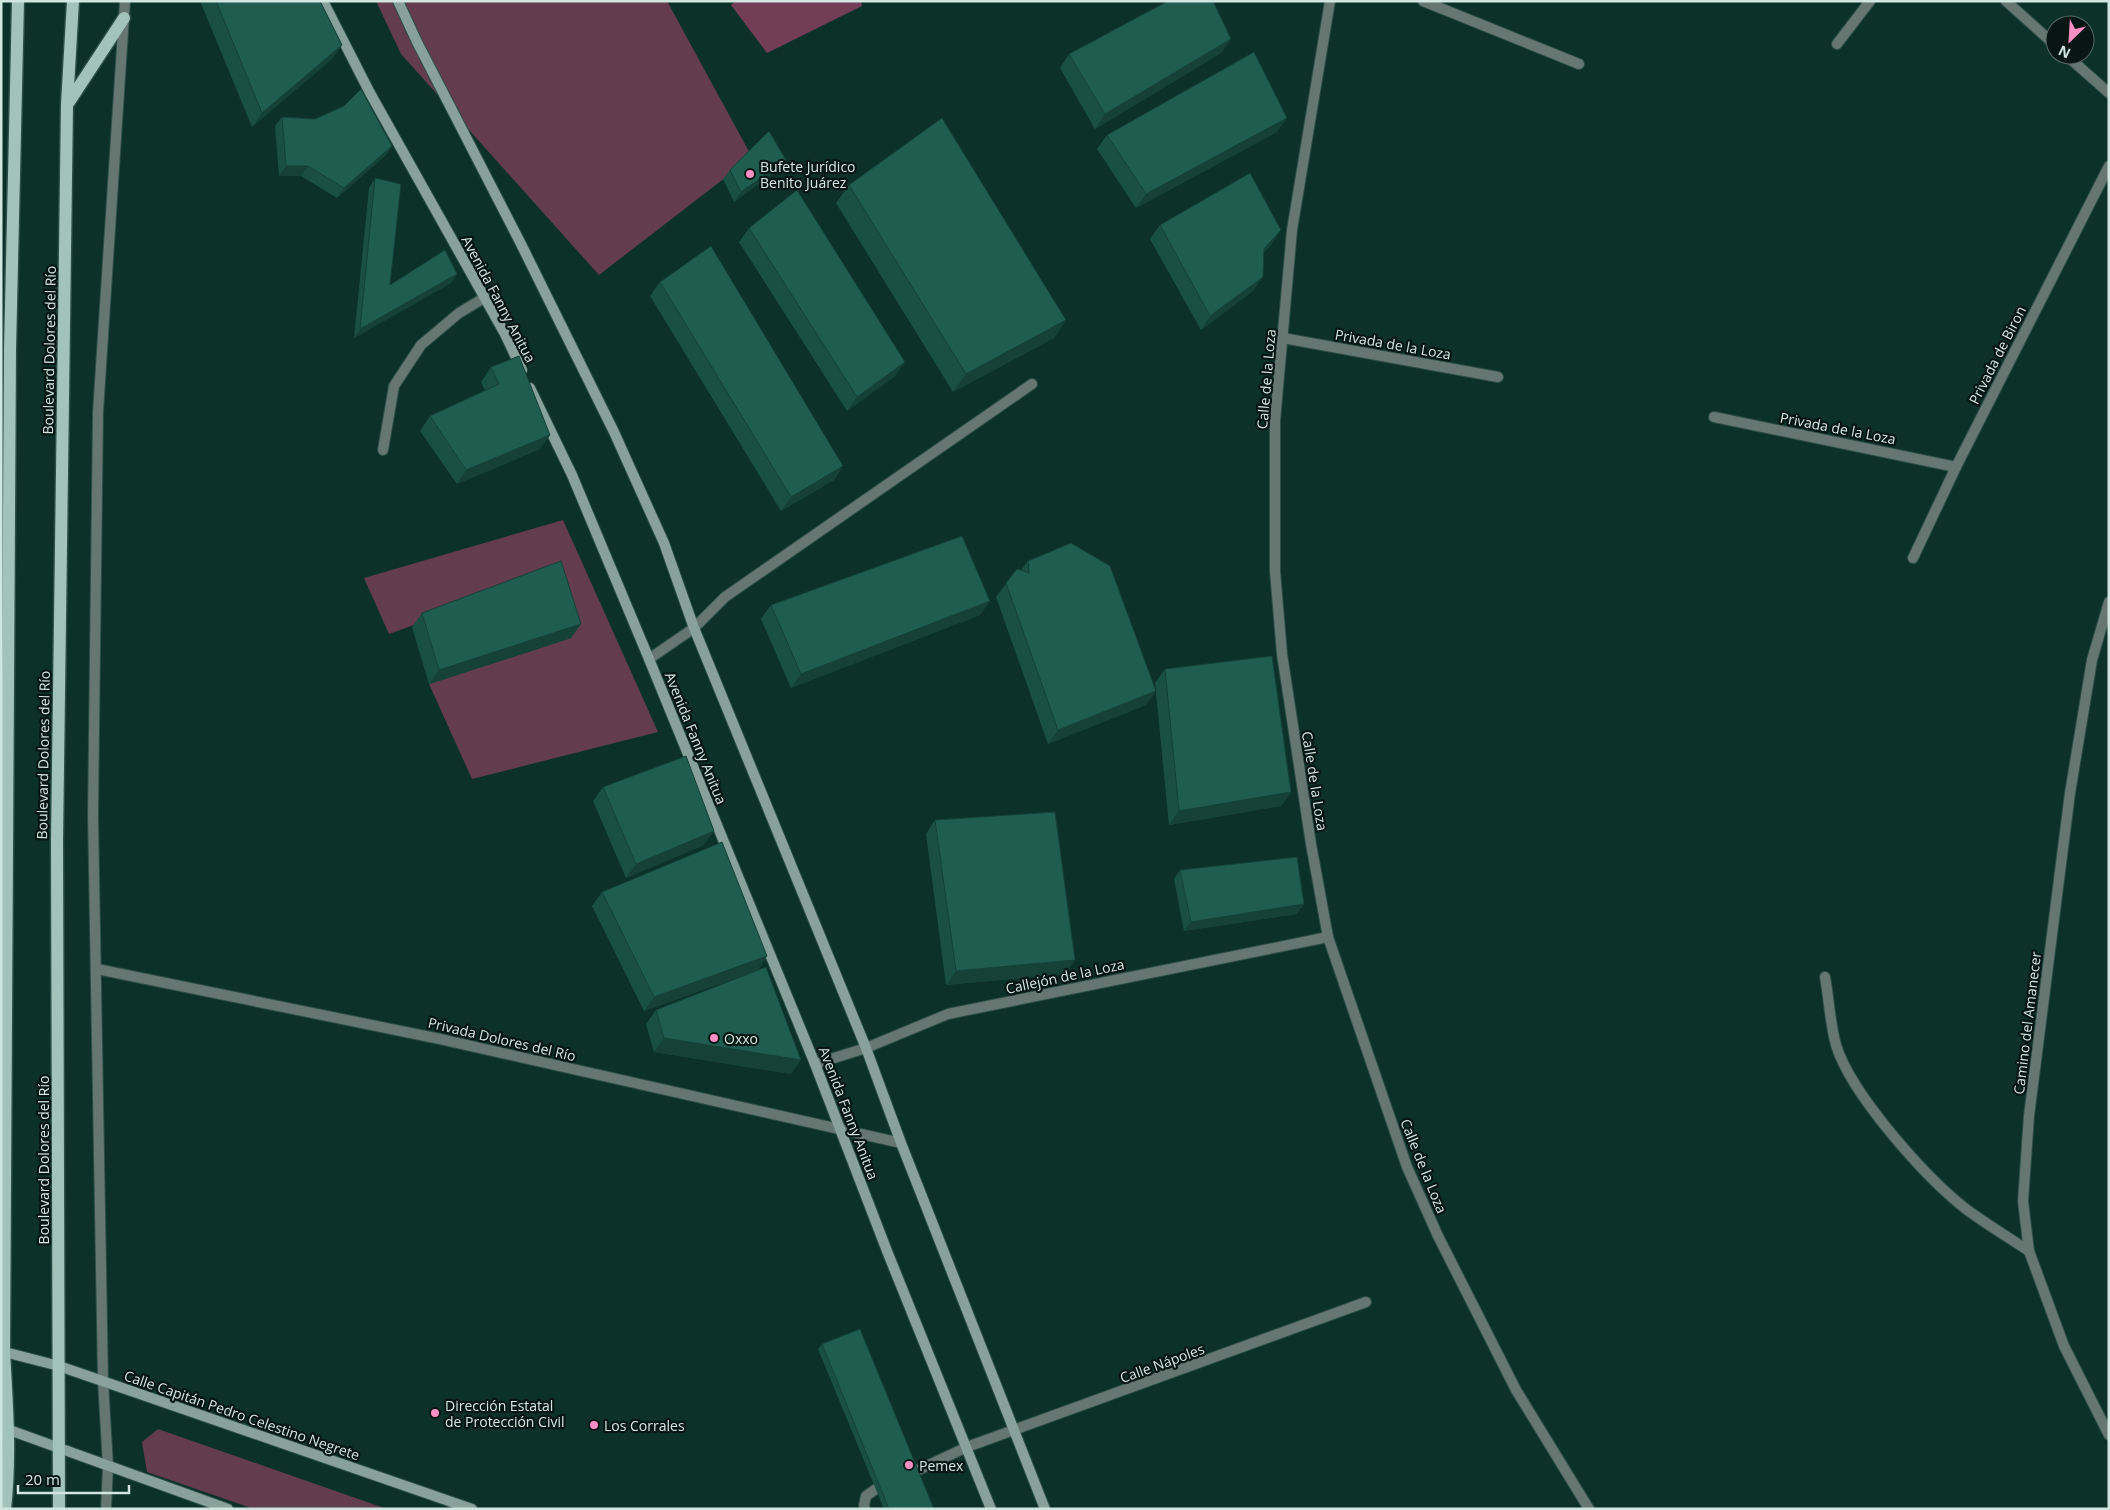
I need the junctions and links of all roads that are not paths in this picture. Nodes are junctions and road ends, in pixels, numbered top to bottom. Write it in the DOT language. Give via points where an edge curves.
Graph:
graph roads {
  1 [pos="18,1"];
  2 [pos="73,1"];
  3 [pos="125,1"];
  4 [pos="323,1"];
  5 [pos="398,1"];
  6 [pos="1330,1"];
  7 [pos="1423,1"];
  8 [pos="1870,1"];
  9 [pos="2006,1"];
  10 [pos="124,18"];
  11 [pos="2045,36"];
  12 [pos="1837,44"];
  13 [pos="1579,64"];
  14 [pos="2077,65"];
  15 [pos="2109,94"];
  16 [pos="67,104"];
  17 [pos="2109,166"];
  18 [pos="484,298"];
  19 [pos="1283,338"];
  20 [pos="1498,377"];
  21 [pos="1032,384"];
  22 [pos="1714,417"];
  23 [pos="383,450"];
  24 [pos="1956,467"];
  25 [pos="1913,558"];
  26 [pos="2109,602"];
  27 [pos="694,628"];
  28 [pos="649,659"];
  29 [pos="1328,937"];
  30 [pos="97,969"];
  31 [pos="1825,977"];
  32 [pos="866,1048"];
  33 [pos="815,1064"];
  34 [pos="841,1130"];
  35 [pos="901,1143"];
  36 [pos="2029,1251"];
  37 [pos="1366,1302"];
  38 [pos="2,1351"];
  39 [pos="59,1366"];
  40 [pos="103,1381"];
  41 [pos="5,1428"];
  42 [pos="1014,1431"];
  43 [pos="2109,1435"];
  44 [pos="966,1447"];
  45 [pos="60,1449"];
  46 [pos="108,1466"];
  47 [pos="914,1472"];
  48 [pos="876,1489"];
  49 [pos="5,1509"];
  50 [pos="59,1509"];
  51 [pos="106,1509"];
  52 [pos="228,1509"];
  53 [pos="472,1509"];
  54 [pos="865,1509"];
  55 [pos="991,1509"];
  56 [pos="1045,1509"];
  57 [pos="1590,1509"];
  1 -- 38 [label="main road" via="10,359"];
  2 -- 16 [label="main road, Boulevard Dolores del Río"];
  3 -- 10 [label="street"];
  4 -- 18 [label="main road, Avenida Fanny Anitua" via="370,93"];
  5 -- 27 [label="main road" via="614,432 664,543"];
  6 -- 19 [label="street, Calle de la Loza" via="1292,230"];
  7 -- 13 [label="street"];
  8 -- 12 [label="street"];
  9 -- 11 [label="street"];
  10 -- 16 [label="main road"];
  10 -- 30 [label="street" via="98,412 93,814"];
  14 -- 15 [label="street"];
  16 -- 39 [label="main road, Boulevard Dolores del Río" via="57,841"];
  17 -- 24 [label="street, Privada de Biron"];
  18 -- 23 [label="street" via="459,313 422,345 399,378 394,386"];
  18 -- 28 [label="main road, Avenida Fanny Anitua" via="572,475"];
  19 -- 20 [label="street, Privada de la Loza"];
  19 -- 29 [label="street, Calle de la Loza" via="1275,421 1275,571 1290,713"];
  21 -- 27 [label="street" via="725,597"];
  22 -- 24 [label="street, Privada de la Loza"];
  24 -- 25 [label="street, Privada de Biron"];
  26 -- 36 [label="street, Camino del Amanecer" via="2092,660 2070,792 2029,1116 2023,1201"];
  27 -- 28 [label="street"];
  27 -- 32 [label="main road"];
  28 -- 33 [label="main road, Avenida Fanny Anitua"];
  29 -- 32 [label="street, Callejón de la Loza" via="948,1014"];
  29 -- 57 [label="street, Calle de la Loza" via="1407,1168 1438,1236 1516,1390"];
  30 -- 34 [label="street, Privada Dolores del Río" via="440,1039"];
  30 -- 40 [label="street"];
  31 -- 36 [label="street" via="1836,1045 1848,1072 1869,1104 1892,1134 1965,1208"];
  32 -- 33 [label="street, Callejón de la Loza"];
  32 -- 35 [label="main road"];
  33 -- 34 [label="main road, Avenida Fanny Anitua"];
  34 -- 35 [label="street, Privada Dolores del Río"];
  34 -- 44 [label="main road, Avenida Fanny Anitua"];
  35 -- 42 [label="main road"];
  36 -- 43 [label="street, Camino del Amanecer" via="2064,1346"];
  37 -- 42 [label="street, Calle Nápoles"];
  38 -- 39 [label="main road, Calle Capitán Pedro Celestino Negrete"];
  38 -- 41 [label="main road"];
  39 -- 40 [label="main road, Calle Capitán Pedro Celestino Negrete"];
  39 -- 45 [label="main road, Boulevard Dolores del Río"];
  40 -- 46 [label="street"];
  40 -- 53 [label="main road, Calle Capitán Pedro Celestino Negrete"];
  41 -- 45 [label="main road"];
  41 -- 49 [label="main road" via="8,1482"];
  42 -- 44 [label="street, Calle Nápoles"];
  42 -- 56 [label="main road"];
  44 -- 47 [label="street, Calle Nápoles"];
  44 -- 55 [label="main road, Avenida Fanny Anitua"];
  45 -- 46 [label="main road"];
  45 -- 50 [label="main road, Boulevard Dolores del Río"];
  46 -- 51 [label="street"];
  46 -- 52 [label="main road"];
  48 -- 54 [label="street" via="866,1496"];
}
